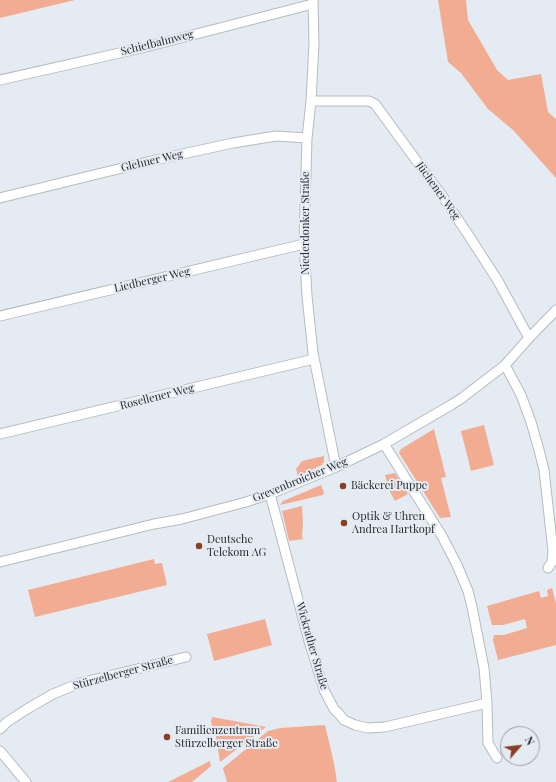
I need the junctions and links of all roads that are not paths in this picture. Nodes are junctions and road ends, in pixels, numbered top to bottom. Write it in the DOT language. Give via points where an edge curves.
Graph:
graph roads {
  1 [pos="313,2"];
  2 [pos="0,80"];
  3 [pos="311,101"];
  4 [pos="307,138"];
  5 [pos="0,198"];
  6 [pos="304,244"];
  7 [pos="556,310"];
  8 [pos="0,316"];
  9 [pos="529,338"];
  10 [pos="314,359"];
  11 [pos="505,365"];
  12 [pos="0,434"];
  13 [pos="384,444"];
  14 [pos="336,467"];
  15 [pos="270,494"];
  16 [pos="0,562"];
  17 [pos="548,568"];
  18 [pos="186,657"];
  19 [pos="487,703"];
  20 [pos="0,729"];
  21 [pos="0,751"];
  22 [pos="497,758"];
  23 [pos="26,782"];
  1 -- 2 [label="street, Schiefbahnweg" via="146,47"];
  1 -- 3 [label="street, Niederdonker Straße"];
  3 -- 4 [label="street, Niederdonker Straße"];
  3 -- 9 [label="street, Jüchener Weg" via="369,101 375,104 471,239 498,281"];
  4 -- 5 [label="street, Glehner Weg" via="276,136 233,143"];
  4 -- 6 [label="street, Niederdonker Straße"];
  6 -- 8 [label="street, Liedberger Weg"];
  6 -- 10 [label="street, Niederdonker Straße"];
  7 -- 9 [label="street, Grevenbroicher Weg"];
  9 -- 11 [label="street, Grevenbroicher Weg"];
  10 -- 12 [label="street, Rosellener Weg"];
  10 -- 14 [label="street, Niederdonker Straße"];
  11 -- 13 [label="street, Grevenbroicher Weg" via="450,405"];
  11 -- 17 [label="street" via="521,395 544,470 553,551 552,562"];
  13 -- 14 [label="street, Grevenbroicher Weg"];
  13 -- 19 [label="street" via="442,536 468,591 484,668"];
  14 -- 15 [label="street, Grevenbroicher Weg"];
  15 -- 16 [label="street, Grevenbroicher Weg" via="182,519"];
  15 -- 19 [label="street, Wickrather Straße" via="324,690 334,709 344,720 368,728 385,727"];
  18 -- 20 [label="street, Stürzelberger Straße" via="80,684 53,694"];
  19 -- 22 [label="street" via="488,743"];
  21 -- 23 [label="street"];
}
